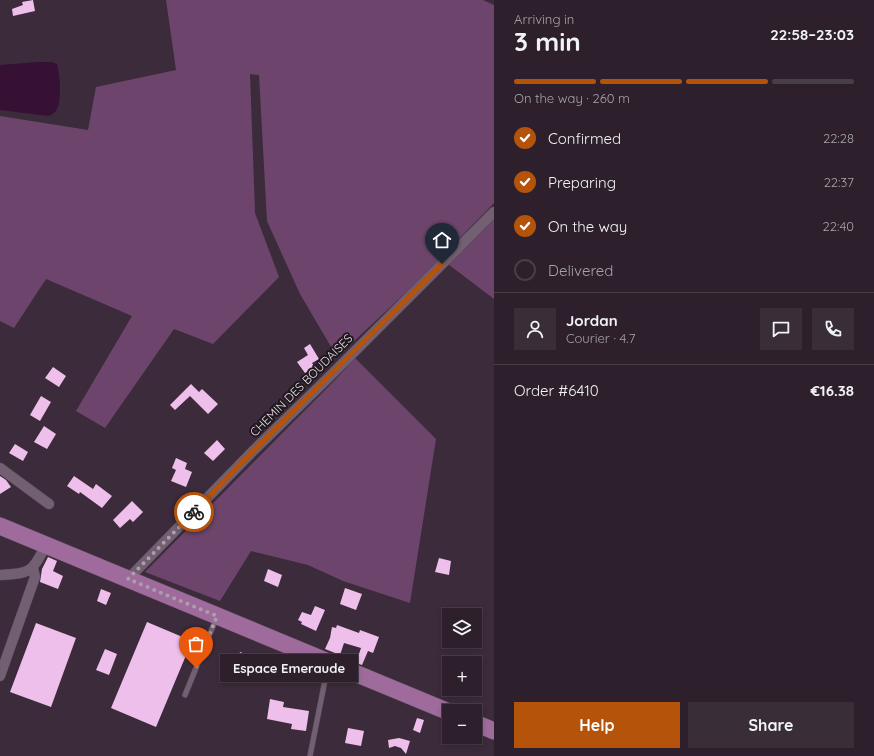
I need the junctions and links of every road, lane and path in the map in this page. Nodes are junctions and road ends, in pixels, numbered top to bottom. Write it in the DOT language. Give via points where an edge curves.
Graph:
graph roads {
  1 [pos="494,212"];
  2 [pos="0,468"];
  3 [pos="49,504"];
  4 [pos="0,526"];
  5 [pos="46,545"];
  6 [pos="33,568"];
  7 [pos="0,574"];
  8 [pos="128,579"];
  9 [pos="217,616"];
  10 [pos="329,662"];
  11 [pos="0,676"];
  12 [pos="185,695"];
  13 [pos="442,709"];
  14 [pos="482,726"];
  15 [pos="494,731"];
  16 [pos="310,756"];
  1 -- 8 [label="street, CHEMIN DES BOUDAISES"];
  2 -- 3 [label="street"];
  4 -- 5 [label="main road"];
  5 -- 6 [label="street"];
  5 -- 8 [label="main road"];
  6 -- 7 [label="street" via="24,573"];
  6 -- 11 [label="street" via="34,577"];
  8 -- 9 [label="main road"];
  9 -- 10 [label="main road"];
  9 -- 12 [label="lane"];
  10 -- 13 [label="main road"];
  10 -- 16 [label="lane"];
  14 -- 15 [label="main road"];
}
